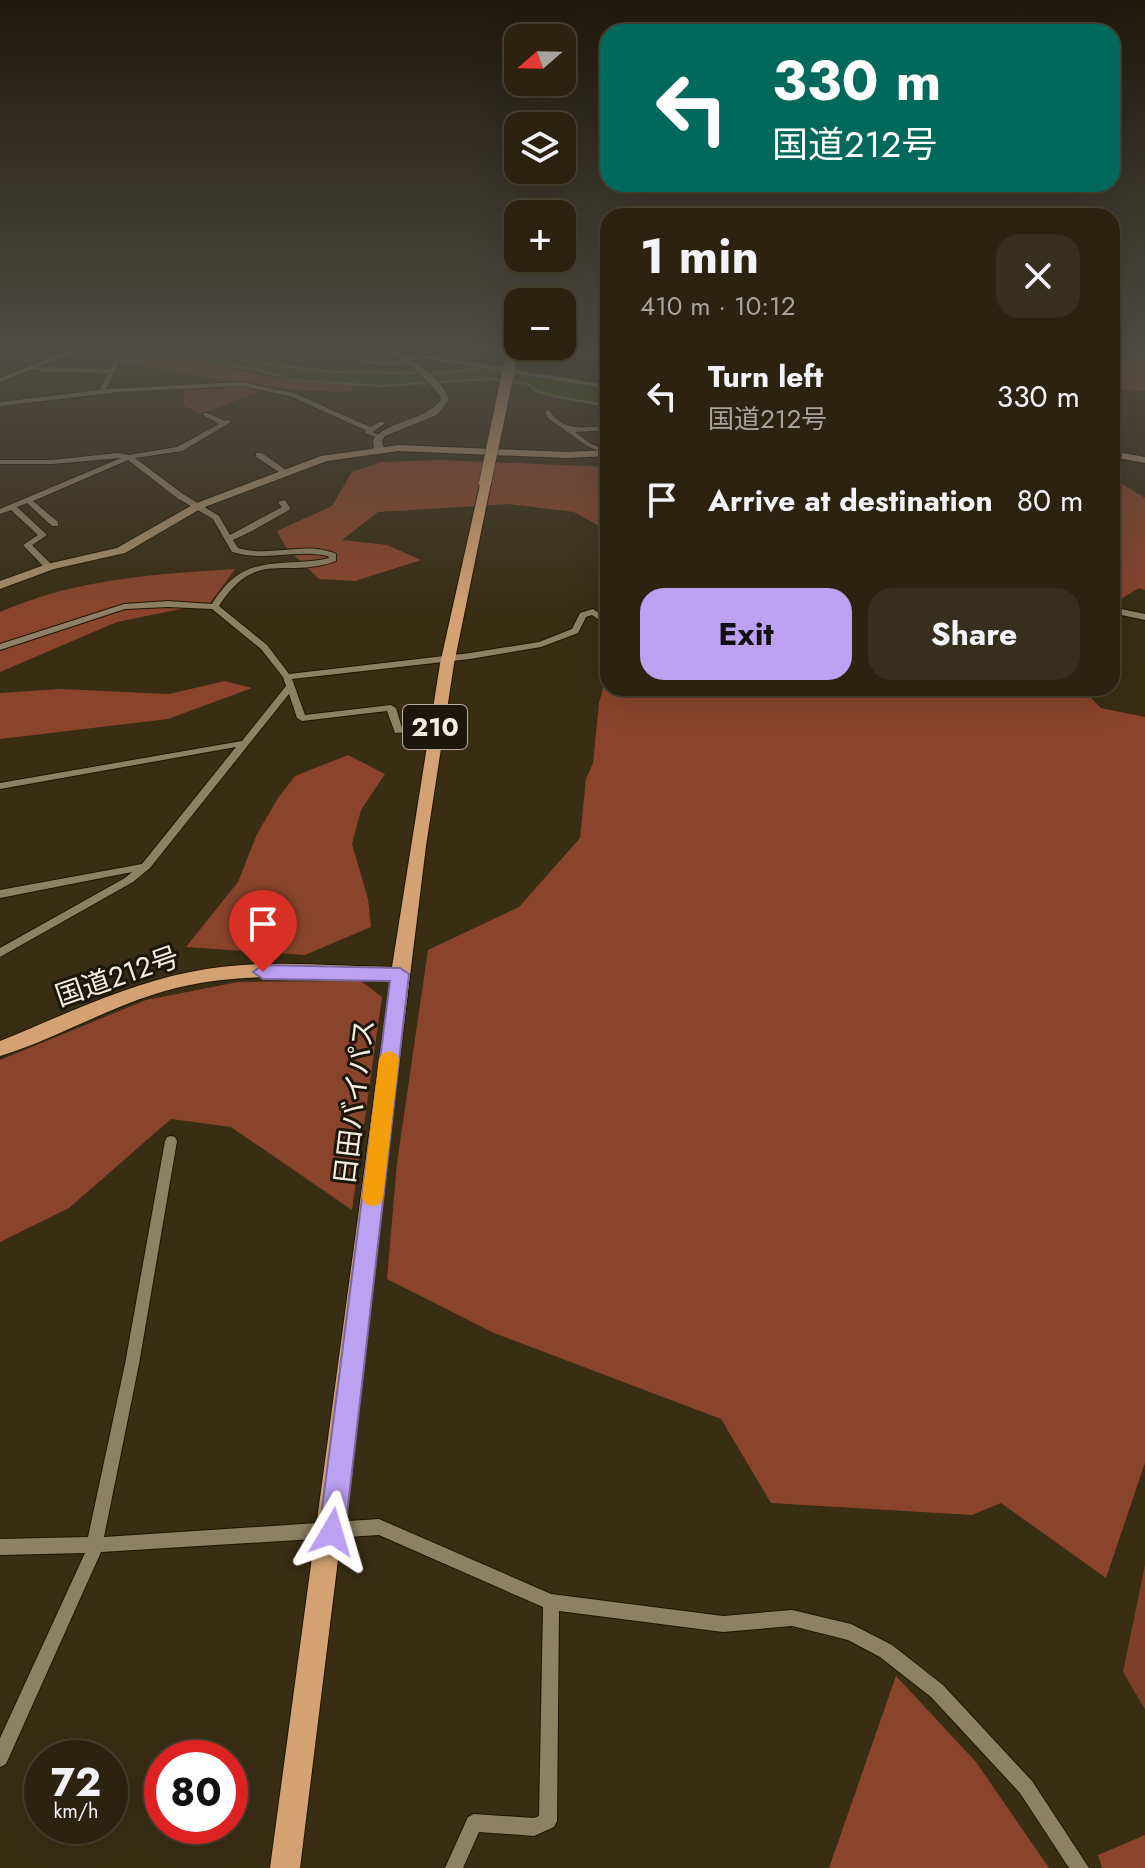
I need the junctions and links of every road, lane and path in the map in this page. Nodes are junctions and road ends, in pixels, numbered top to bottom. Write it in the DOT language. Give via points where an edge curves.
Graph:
graph roads {
  1 [pos="202,436"];
  2 [pos="371,436"];
  3 [pos="391,436"];
  4 [pos="495,436"];
  5 [pos="578,436"];
  6 [pos="379,443"];
  7 [pos="0,446"];
  8 [pos="600,450"];
  9 [pos="600,453"];
  10 [pos="259,455"];
  11 [pos="1120,455"];
  12 [pos="129,457"];
  13 [pos="1145,460"];
  14 [pos="1,461"];
  15 [pos="285,472"];
  16 [pos="29,501"];
  17 [pos="282,502"];
  18 [pos="198,506"];
  19 [pos="12,507"];
  20 [pos="0,512"];
  21 [pos="55,524"];
  22 [pos="227,539"];
  23 [pos="49,567"];
  24 [pos="0,585"];
  25 [pos="214,607"];
  26 [pos="1120,612"];
  27 [pos="600,617"];
  28 [pos="1145,617"];
  29 [pos="0,647"];
  30 [pos="447,658"];
  31 [pos="288,682"];
  32 [pos="435,727"];
  33 [pos="245,743"];
  34 [pos="0,786"];
  35 [pos="146,866"];
  36 [pos="0,894"];
  37 [pos="0,953"];
  38 [pos="400,974"];
  39 [pos="0,1049"];
  40 [pos="171,1141"];
  41 [pos="332,1532"];
  42 [pos="95,1545"];
  43 [pos="0,1547"];
  44 [pos="551,1602"];
  45 [pos="0,1758"];
  46 [pos="285,1868"];
  47 [pos="454,1868"];
  48 [pos="1080,1868"];
  1 -- 12 [label="street" via="179,449"];
  2 -- 6 [label="street"];
  3 -- 6 [label="street"];
  4 -- 30 [label="highway, 日田バイパス / 210, bridge"];
  5 -- 8 [label="street"];
  6 -- 9 [label="main road"];
  6 -- 15 [label="main road"];
  7 -- 14 [label="street"];
  10 -- 15 [label="street"];
  11 -- 13 [label="main road"];
  12 -- 14 [label="street"];
  12 -- 16 [label="street"];
  12 -- 18 [label="street"];
  15 -- 18 [label="main road"];
  16 -- 19 [label="street"];
  16 -- 21 [label="street"];
  17 -- 22 [label="street" via="286,508"];
  18 -- 22 [label="street" via="216,518"];
  18 -- 23 [label="main road" via="121,551"];
  19 -- 20 [label="street"];
  19 -- 23 [label="street" via="43,535 27,545"];
  22 -- 25 [label="street" via="243,554 322,551 333,559 259,566 231,582"];
  23 -- 24 [label="main road"];
  25 -- 29 [label="street" via="124,607"];
  25 -- 31 [label="street" via="264,647"];
  26 -- 28 [label="street"];
  27 -- 30 [label="street" via="593,612 583,615 575,631 549,641"];
  30 -- 31 [label="street"];
  30 -- 32 [label="highway, 日田バイパス / 210"];
  31 -- 32 [label="street" via="302,718 391,708 398,731"];
  31 -- 33 [label="street"];
  32 -- 38 [label="highway, 日田バイパス / 210"];
  33 -- 34 [label="street"];
  33 -- 35 [label="street"];
  35 -- 36 [label="street"];
  35 -- 37 [label="street"];
  38 -- 39 [label="highway, 国道212号" via="232,972 192,978 134,994"];
  38 -- 41 [label="highway, 日田バイパス / 210"];
  40 -- 42 [label="street"];
  41 -- 42 [label="street"];
  41 -- 44 [label="street" via="379,1527"];
  41 -- 46 [label="highway, 日田バイパス / 210"];
  42 -- 43 [label="street"];
  42 -- 45 [label="street"];
  44 -- 47 [label="street" via="548,1821 534,1827 474,1823"];
  44 -- 48 [label="street" via="723,1624 792,1618 851,1632 886,1651 937,1691 1026,1787"];
}
